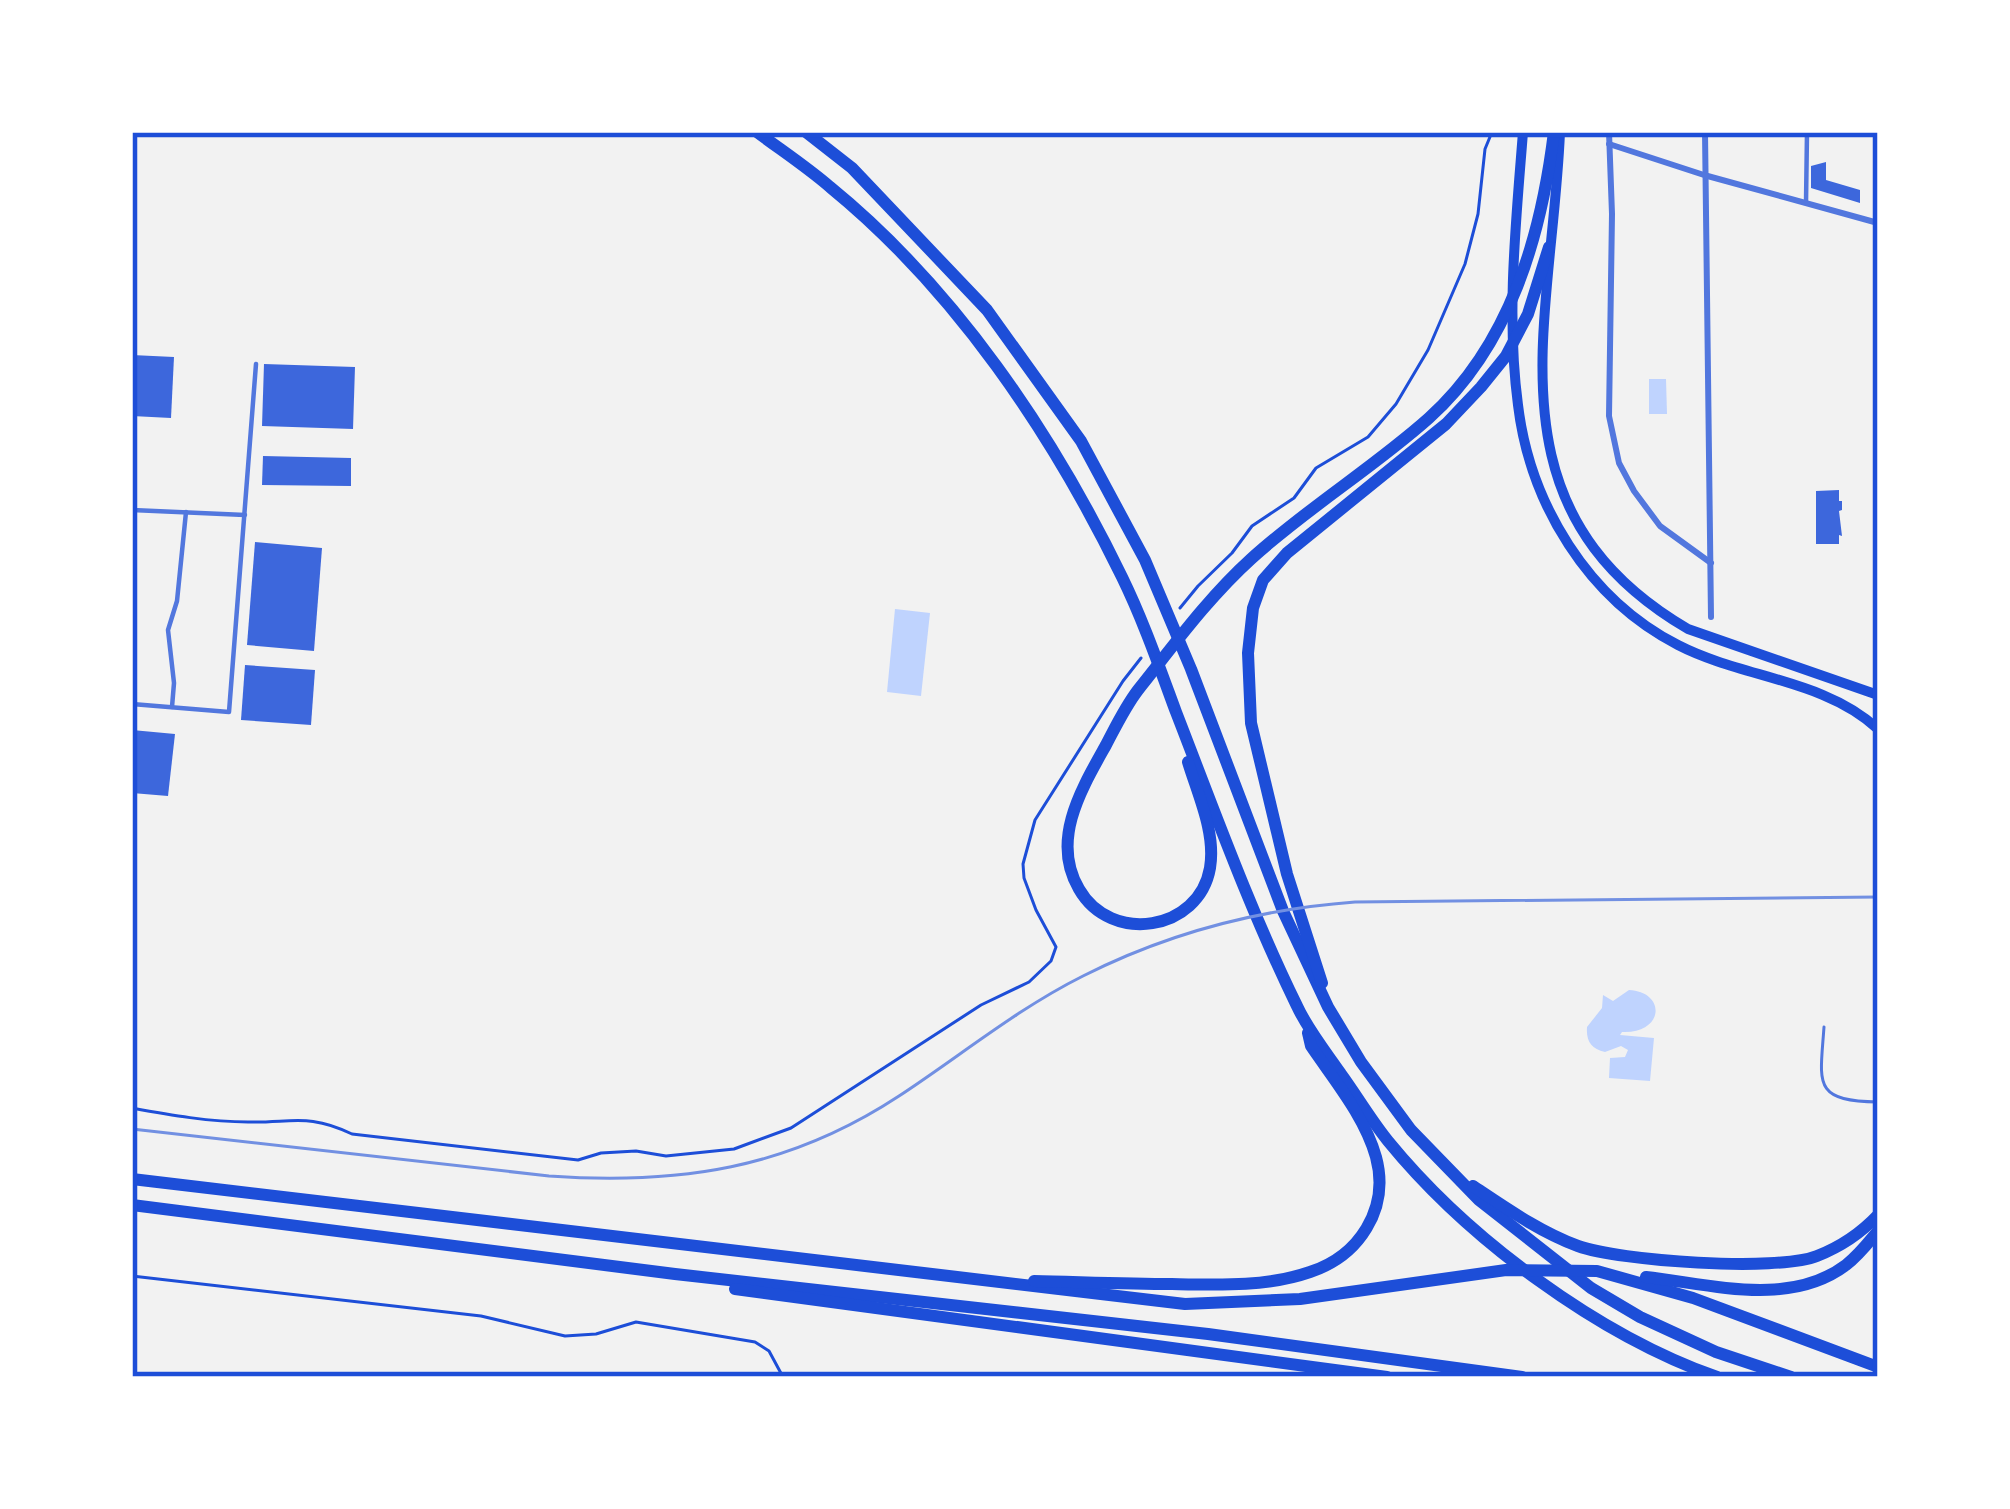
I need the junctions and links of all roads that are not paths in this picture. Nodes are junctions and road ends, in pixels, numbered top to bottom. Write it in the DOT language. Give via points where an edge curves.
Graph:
graph roads {
  1 [pos="757,132"];
  2 [pos="806,132"];
  3 [pos="1522,132"];
  4 [pos="1557,132"];
  5 [pos="1609,132"];
  6 [pos="1705,132"];
  7 [pos="1807,132"];
  8 [pos="1609,143"];
  9 [pos="1704,175"];
  10 [pos="1806,203"];
  11 [pos="1878,223"];
  12 [pos="1549,248"];
  13 [pos="256,364"];
  14 [pos="132,510"];
  15 [pos="186,512"];
  16 [pos="245,514"];
  17 [pos="1711,562"];
  18 [pos="1711,617"];
  19 [pos="1878,694"];
  20 [pos="132,704"];
  21 [pos="172,707"];
  22 [pos="1175,708"];
  23 [pos="1878,729"];
  24 [pos="1328,1007"];
  25 [pos="1304,1021"];
  26 [pos="1824,1028"];
  27 [pos="1878,1102"];
  28 [pos="1442,1164"];
  29 [pos="132,1179"];
  30 [pos="132,1204"];
  31 [pos="1878,1215"];
  32 [pos="1878,1231"];
  33 [pos="1597,1271"];
  34 [pos="658,1272"];
  35 [pos="1000,1282"];
  36 [pos="1878,1366"];
  37 [pos="1388,1377"];
  38 [pos="1522,1377"];
  39 [pos="1717,1377"];
  40 [pos="1791,1377"];
  1 -- 22 [label="highway" via="896,249 1012,389 1123,578"];
  2 -- 24 [label="highway" via="852,168 987,310 1081,441 1145,560"];
  3 -- 23 [label="highway" via="1518,410 1543,493 1572,550 1642,624 1680,646 1819,694"];
  4 -- 12 [label="highway"];
  4 -- 22 [label="highway" via="1527,261 1475,366 1428,418 1251,559 1128,703 1078,795 1068,841 1078,889 1122,922 1174,917 1205,888 1211,864"];
  5 -- 8 [label="street"];
  6 -- 9 [label="street"];
  7 -- 10 [label="street"];
  8 -- 9 [label="street"];
  8 -- 17 [label="street" via="1609,416 1619,463 1660,526"];
  9 -- 10 [label="street"];
  9 -- 17 [label="street"];
  10 -- 11 [label="street"];
  12 -- 19 [label="highway" via="1544,421 1558,482 1600,559 1688,629"];
  12 -- 24 [label="highway" via="1528,314 1481,387 1287,553 1263,580 1253,608 1251,723"];
  13 -- 16 [label="street"];
  14 -- 15 [label="street"];
  15 -- 16 [label="street"];
  15 -- 21 [label="street" via="169,630"];
  16 -- 21 [label="street" via="229,712"];
  17 -- 18 [label="street"];
  20 -- 21 [label="street"];
  22 -- 25 [label="highway"];
  24 -- 28 [label="highway"];
  25 -- 35 [label="highway" via="1377,1161 1377,1206 1355,1245 1313,1271 1257,1282"];
  25 -- 39 [label="highway" via="1387,1140 1506,1255 1612,1329"];
  26 -- 27 [label="lane" via="1826,1090"];
  28 -- 31 [label="highway" via="1546,1232 1641,1256 1750,1264 1813,1258"];
  28 -- 40 [label="highway" via="1591,1288 1716,1352"];
  29 -- 35 [label="highway"];
  30 -- 34 [label="highway"];
  32 -- 33 [label="highway" via="1842,1268 1768,1290"];
  33 -- 35 [label="highway" via="1506,1270 1300,1299 1185,1304"];
  33 -- 36 [label="highway"];
  34 -- 37 [label="highway" via="727,1288"];
  34 -- 38 [label="highway"];
}
